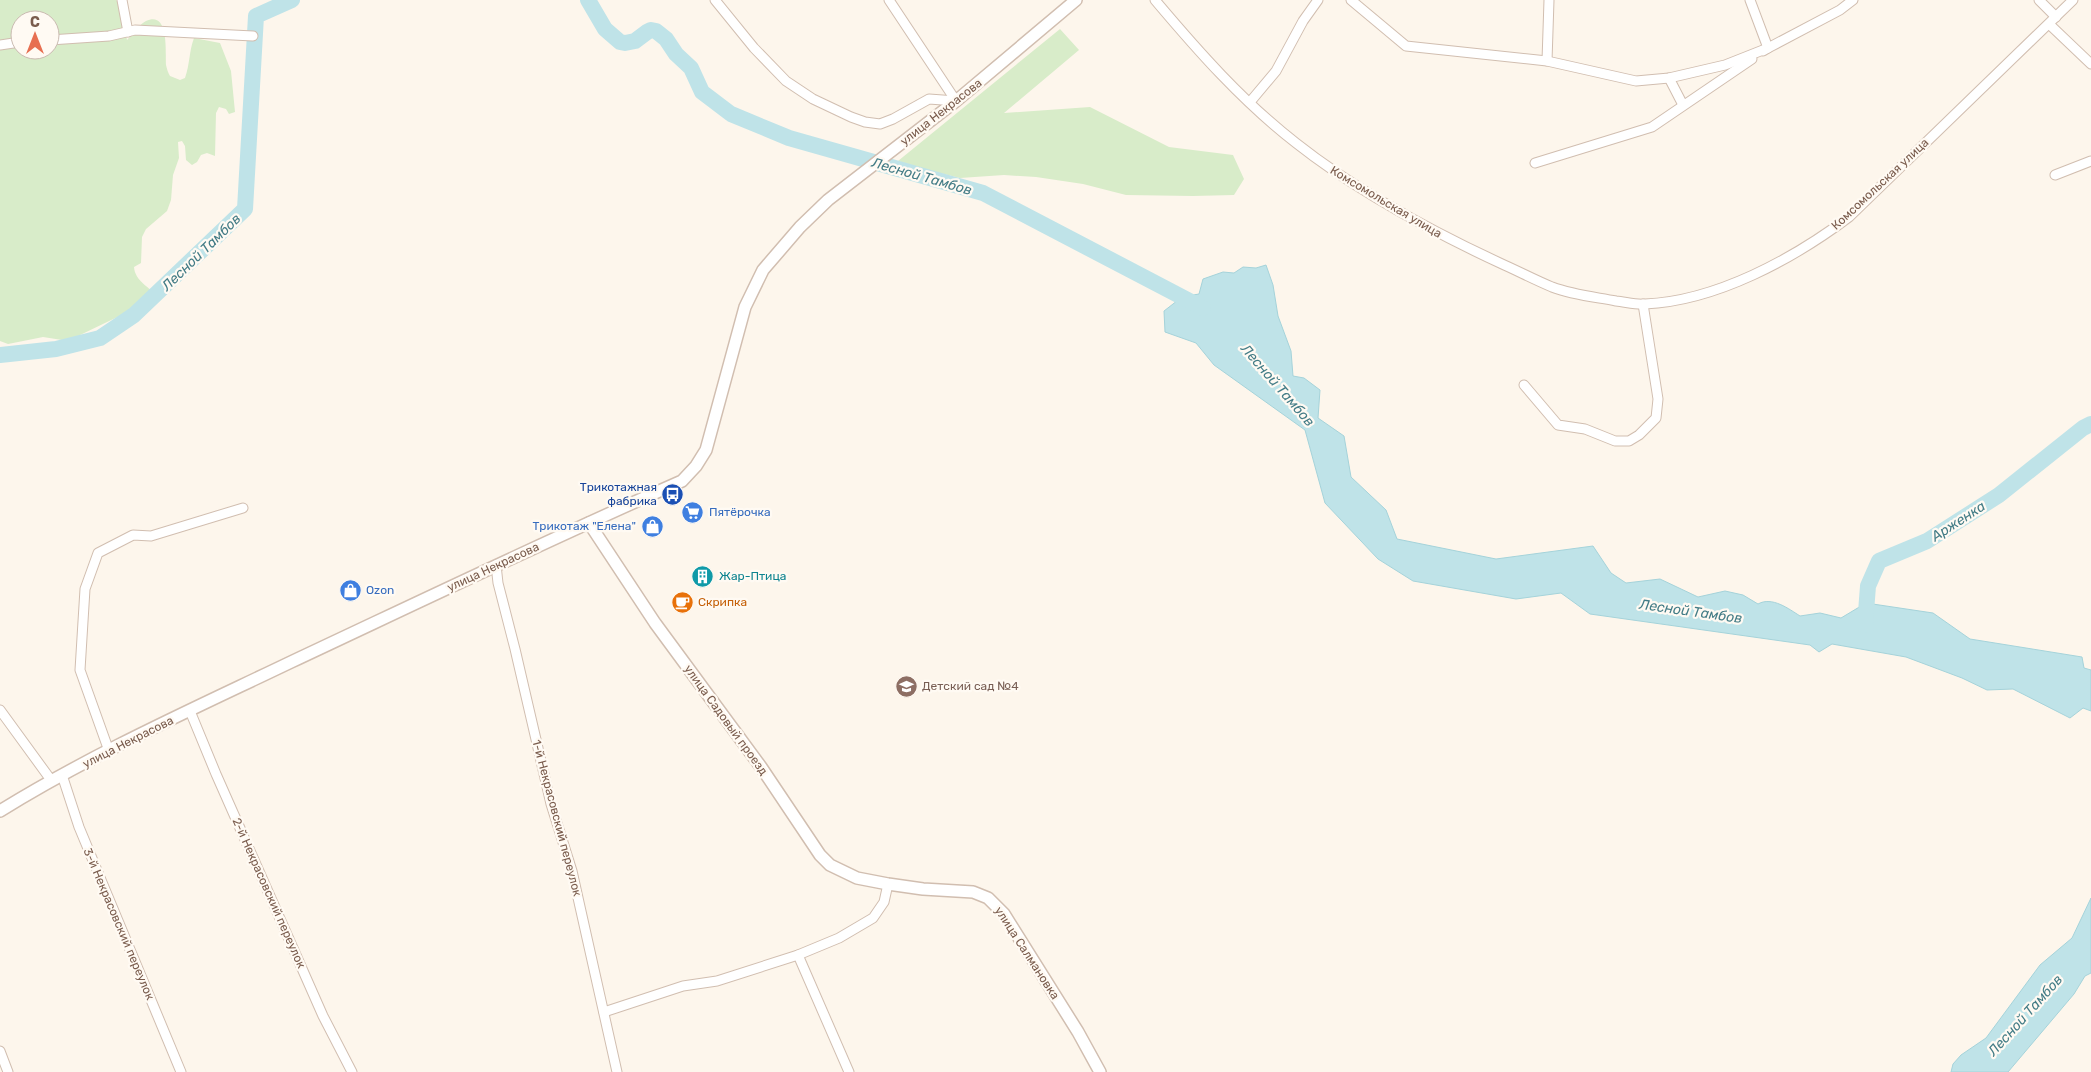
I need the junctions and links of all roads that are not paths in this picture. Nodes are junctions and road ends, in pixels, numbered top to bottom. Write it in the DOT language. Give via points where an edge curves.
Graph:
graph roads {
  1 [pos="122,0"];
  2 [pos="715,0"];
  3 [pos="889,0"];
  4 [pos="1076,0"];
  5 [pos="1156,0"];
  6 [pos="1318,0"];
  7 [pos="1351,0"];
  8 [pos="1750,0"];
  9 [pos="1853,0"];
  10 [pos="2040,0"];
  11 [pos="2073,0"];
  12 [pos="1552,1"];
  13 [pos="2056,17"];
  14 [pos="2049,24"];
  15 [pos="128,32"];
  16 [pos="253,36"];
  17 [pos="60,39"];
  18 [pos="1768,48"];
  19 [pos="1547,61"];
  20 [pos="2091,64"];
  21 [pos="1669,78"];
  22 [pos="956,101"];
  23 [pos="1250,102"];
  24 [pos="1683,106"];
  25 [pos="2091,160"];
  26 [pos="1535,163"];
  27 [pos="2055,175"];
  28 [pos="1643,304"];
  29 [pos="1524,385"];
  30 [pos="243,508"];
  31 [pos="589,523"];
  32 [pos="496,565"];
  33 [pos="0,710"];
  34 [pos="190,711"];
  35 [pos="109,752"];
  36 [pos="62,775"];
  37 [pos="51,780"];
  38 [pos="0,812"];
  39 [pos="888,884"];
  40 [pos="798,955"];
  41 [pos="604,1012"];
  42 [pos="0,1051"];
  43 [pos="8,1072"];
  44 [pos="181,1072"];
  45 [pos="352,1072"];
  46 [pos="617,1072"];
  47 [pos="849,1072"];
  48 [pos="1100,1072"];
  1 -- 15 [label="street"];
  2 -- 22 [label="street" via="786,81 813,99 851,117 880,124 929,99"];
  3 -- 22 [label="street"];
  4 -- 22 [label="street, улица Некрасова"];
  5 -- 23 [label="street, Комсомольская улица" via="1200,54"];
  6 -- 23 [label="street" via="1276,71"];
  7 -- 19 [label="street" via="1406,46"];
  8 -- 18 [label="street"];
  9 -- 18 [label="street"];
  10 -- 13 [label="street"];
  11 -- 13 [label="street, Комсомольская улица"];
  12 -- 19 [label="street"];
  13 -- 14 [label="street, Комсомольская улица"];
  14 -- 20 [label="street"];
  14 -- 28 [label="street, Комсомольская улица" via="1849,217 1823,236 1746,278 1715,290 1676,301"];
  15 -- 16 [label="street"];
  15 -- 17 [label="street"];
  18 -- 21 [label="street" via="1725,65"];
  18 -- 24 [label="street"];
  19 -- 21 [label="street" via="1636,81"];
  21 -- 24 [label="street"];
  22 -- 31 [label="street, улица Некрасова" via="828,200 763,270 745,307 706,450 696,466 682,481"];
  23 -- 28 [label="street, Комсомольская улица" via="1295,143 1351,183 1449,239 1554,287"];
  24 -- 26 [label="street" via="1652,127"];
  25 -- 27 [label="street"];
  28 -- 29 [label="street" via="1658,399 1656,418 1638,436 1629,441 1615,441 1585,429 1558,426"];
  30 -- 35 [label="street" via="151,536 133,535 98,553 85,589 80,670"];
  31 -- 32 [label="street, улица Некрасова"];
  31 -- 39 [label="street, улица Садовый проезд" via="655,623 761,767 820,855 847,874"];
  32 -- 34 [label="street, улица Некрасова"];
  32 -- 41 [label="street, 1-й Некрасовский переулок" via="550,800 572,871"];
  33 -- 37 [label="street"];
  34 -- 35 [label="street, улица Некрасова"];
  34 -- 45 [label="street, 2-й Некрасовский переулок" via="319,1007"];
  35 -- 36 [label="street, улица Некрасова"];
  36 -- 37 [label="street, улица Некрасова"];
  36 -- 44 [label="street, 3-й Некрасовский переулок" via="79,828"];
  37 -- 38 [label="street, улица Некрасова"];
  39 -- 40 [label="street" via="884,902 867,923"];
  39 -- 48 [label="street, улица Салмановка" via="973,892 994,902"];
  40 -- 41 [label="street" via="717,981 683,986"];
  40 -- 47 [label="street"];
  41 -- 46 [label="street, 1-й Некрасовский переулок"];
  42 -- 43 [label="street"];
}
